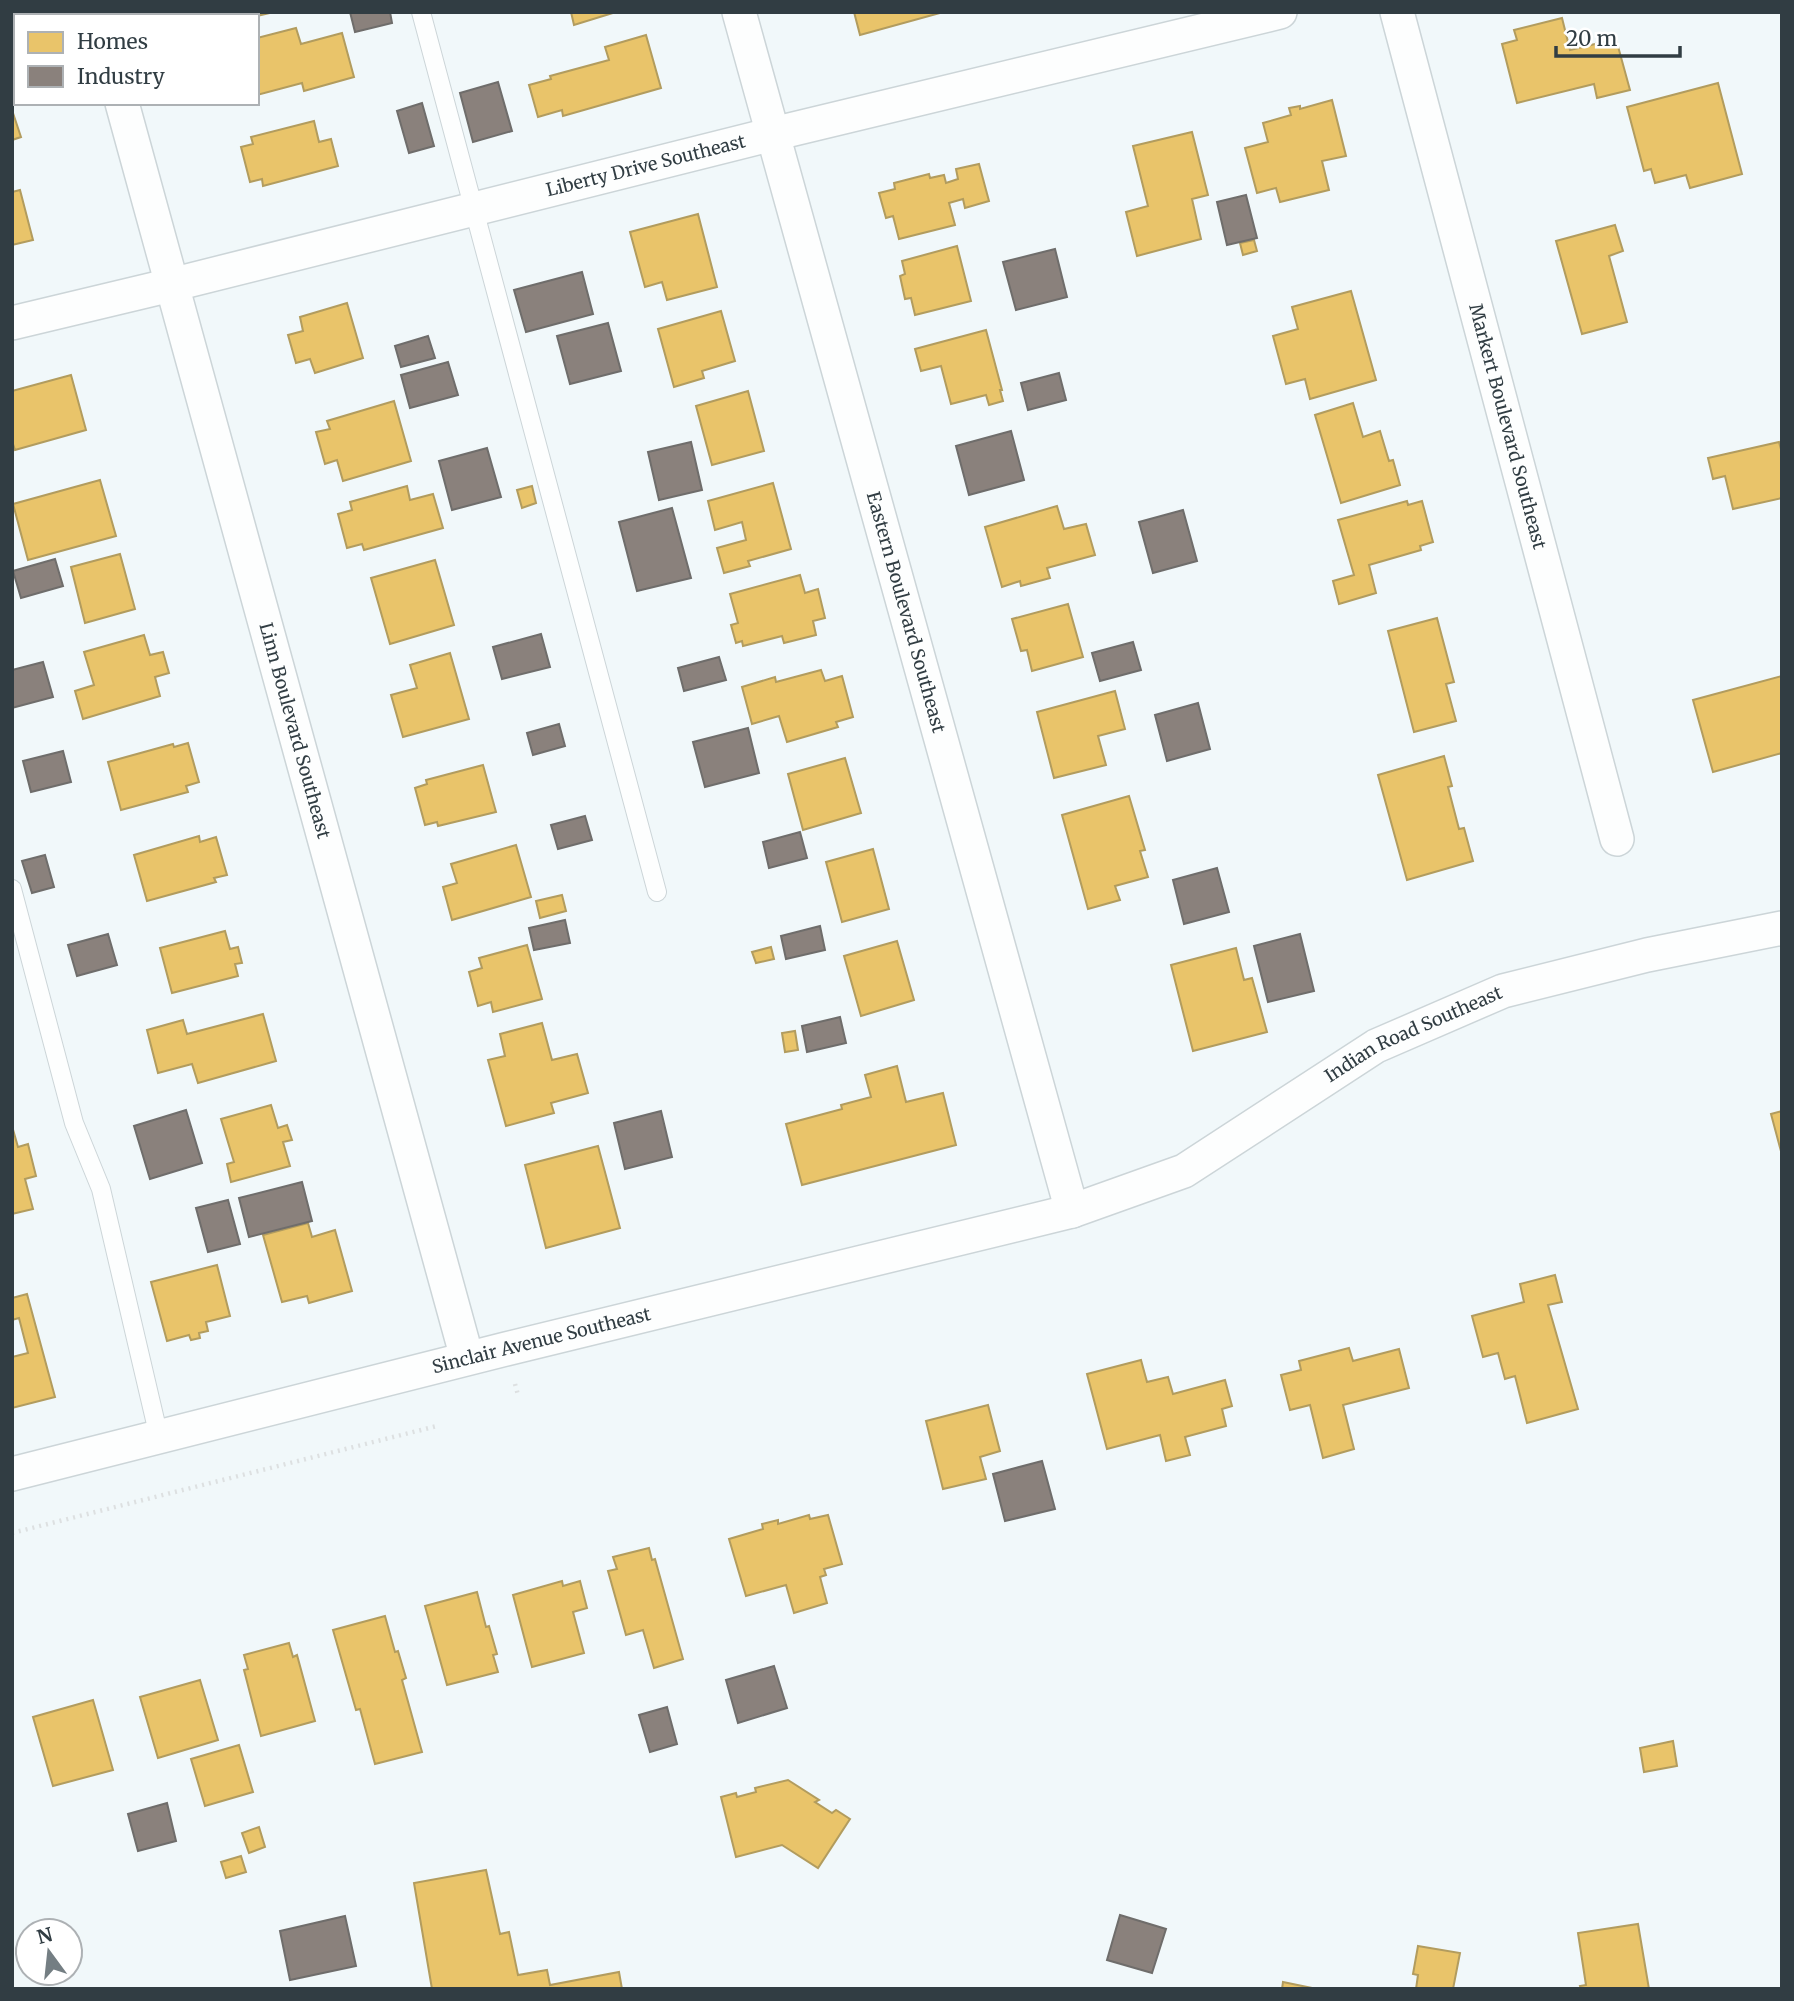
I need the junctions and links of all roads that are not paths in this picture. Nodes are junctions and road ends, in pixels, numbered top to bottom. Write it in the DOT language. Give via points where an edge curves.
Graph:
graph roads {
  1 [pos="421,12"];
  2 [pos="739,12"];
  3 [pos="1280,12"];
  4 [pos="1396,12"];
  5 [pos="123,105"];
  6 [pos="773,134"];
  7 [pos="474,208"];
  8 [pos="171,285"];
  9 [pos="12,323"];
  10 [pos="1617,839"];
  11 [pos="12,889"];
  12 [pos="657,892"];
  13 [pos="1782,928"];
  14 [pos="1072,1211"];
  15 [pos="467,1359"];
  16 [pos="159,1437"];
  17 [pos="12,1474"];
  1 -- 7 [label="lane"];
  2 -- 6 [label="street, Eastern Boulevard Southeast"];
  3 -- 6 [label="street, Liberty Drive Southeast"];
  4 -- 10 [label="street, Markert Boulevard Southeast"];
  5 -- 8 [label="street, Linn Boulevard Southeast"];
  6 -- 7 [label="street, Liberty Drive Southeast"];
  6 -- 14 [label="street, Eastern Boulevard Southeast"];
  7 -- 8 [label="street, Liberty Drive Southeast"];
  7 -- 12 [label="lane"];
  8 -- 9 [label="street, Liberty Drive Southeast"];
  8 -- 15 [label="street, Linn Boulevard Southeast"];
  11 -- 16 [label="lane" via="74,1123 101,1189"];
  13 -- 14 [label="street, Indian Road Southeast" via="1503,991 1376,1046 1184,1171"];
  14 -- 15 [label="street, Sinclair Avenue Southeast"];
  15 -- 16 [label="street, Sinclair Avenue Southeast"];
  16 -- 17 [label="street, Sinclair Avenue Southeast"];
}
